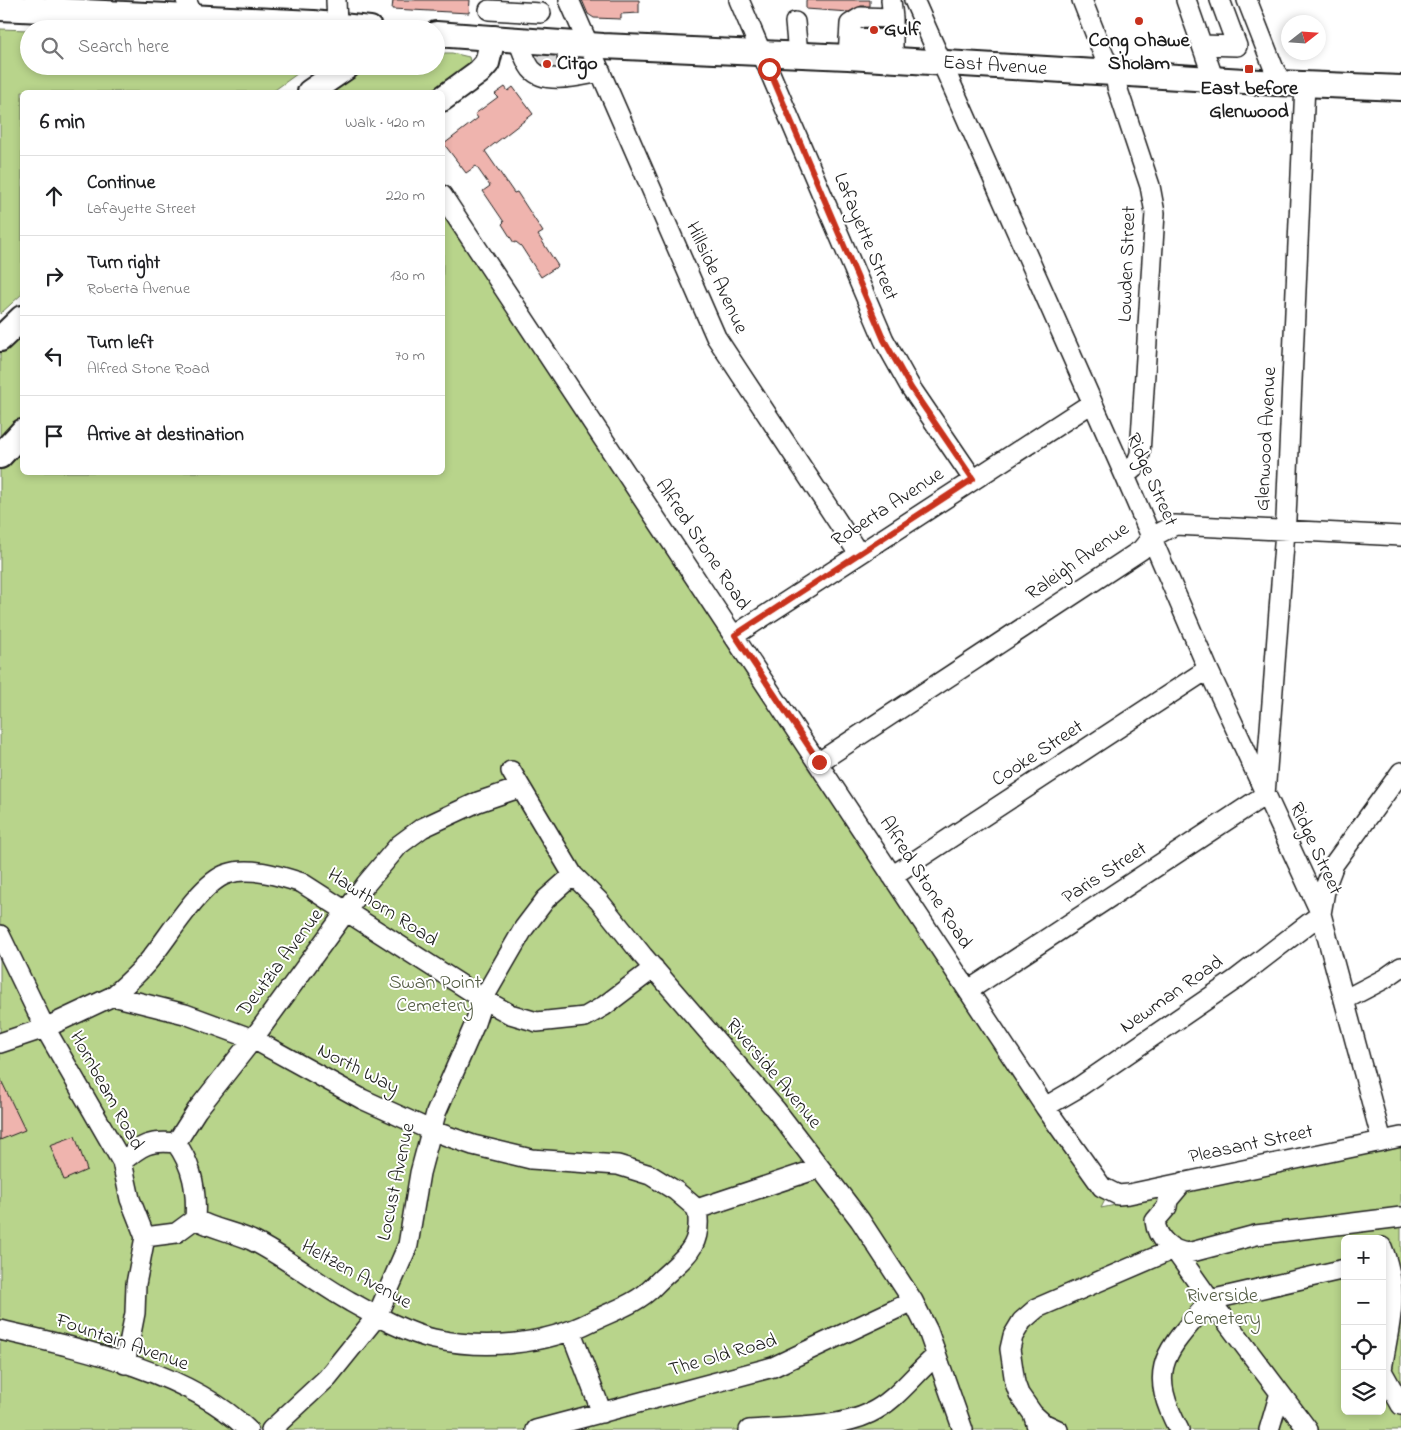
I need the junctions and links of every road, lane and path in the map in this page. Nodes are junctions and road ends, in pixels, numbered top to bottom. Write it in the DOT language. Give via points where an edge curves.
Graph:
graph roads {
  1 [pos="336,0"];
  2 [pos="569,0"];
  3 [pos="739,0"];
  4 [pos="1082,0"];
  5 [pos="1186,0"];
  6 [pos="1220,0"];
  7 [pos="1247,0"];
  8 [pos="34,5"];
  9 [pos="0,8"];
  10 [pos="190,9"];
  11 [pos="917,9"];
  12 [pos="489,10"];
  13 [pos="541,12"];
  14 [pos="280,20"];
  15 [pos="337,20"];
  16 [pos="795,22"];
  17 [pos="893,29"];
  18 [pos="445,35"];
  19 [pos="493,38"];
  20 [pos="1202,45"];
  21 [pos="848,48"];
  22 [pos="761,53"];
  23 [pos="527,54"];
  24 [pos="798,54"];
  25 [pos="570,58"];
  26 [pos="940,63"];
  27 [pos="601,72"];
  28 [pos="1115,74"];
  29 [pos="332,75"];
  30 [pos="1214,80"];
  31 [pos="1294,84"];
  32 [pos="1401,88"];
  33 [pos="313,90"];
  34 [pos="445,97"];
  35 [pos="445,199"];
  36 [pos="20,320"];
  37 [pos="0,339"];
  38 [pos="1092,404"];
  39 [pos="20,434"];
  40 [pos="0,456"];
  41 [pos="1125,476"];
  42 [pos="973,479"];
  43 [pos="1285,530"];
  44 [pos="1401,536"];
  45 [pos="1152,537"];
  46 [pos="859,554"];
  47 [pos="735,635"];
  48 [pos="1208,669"];
  49 [pos="819,762"];
  50 [pos="1401,772"];
  51 [pos="514,779"];
  52 [pos="1265,795"];
  53 [pos="573,875"];
  54 [pos="892,876"];
  55 [pos="347,913"];
  56 [pos="1321,914"];
  57 [pos="0,935"];
  58 [pos="1401,967"];
  59 [pos="654,968"];
  60 [pos="969,990"];
  61 [pos="113,996"];
  62 [pos="483,999"];
  63 [pos="1344,1000"];
  64 [pos="45,1028"];
  65 [pos="253,1039"];
  66 [pos="0,1043"];
  67 [pos="1045,1106"];
  68 [pos="430,1130"];
  69 [pos="1401,1137"];
  70 [pos="1382,1142"];
  71 [pos="176,1143"];
  72 [pos="122,1162"];
  73 [pos="820,1168"];
  74 [pos="1183,1182"];
  75 [pos="1110,1193"];
  76 [pos="697,1209"];
  77 [pos="1401,1217"];
  78 [pos="195,1219"];
  79 [pos="1362,1223"];
  80 [pos="1373,1235"];
  81 [pos="145,1237"];
  82 [pos="1174,1249"];
  83 [pos="1389,1255"];
  84 [pos="1341,1270"];
  85 [pos="1210,1300"];
  86 [pos="913,1301"];
  87 [pos="377,1316"];
  88 [pos="0,1330"];
  89 [pos="571,1332"];
  90 [pos="1386,1345"];
  91 [pos="936,1356"];
  92 [pos="125,1364"];
  93 [pos="1386,1377"];
  94 [pos="1280,1393"];
  95 [pos="1401,1405"];
  96 [pos="602,1413"];
  97 [pos="1036,1422"];
  98 [pos="248,1430"];
  99 [pos="271,1430"];
  100 [pos="536,1430"];
  101 [pos="749,1430"];
  102 [pos="963,1430"];
  103 [pos="1058,1430"];
  104 [pos="1179,1430"];
  105 [pos="1269,1430"];
  106 [pos="1308,1430"];
  1 -- 15 [label="street"];
  2 -- 25 [label="street, Hillside Avenue"];
  3 -- 22 [label="street, Lafayette Street"];
  4 -- 28 [label="street, Lowden Street" via="1104,56"];
  5 -- 20 [label="street"];
  6 -- 20 [label="street" via="1238,46"];
  7 -- 31 [label="street" via="1274,69"];
  8 -- 9 [label="main road"];
  8 -- 10 [label="main road"];
  10 -- 14 [label="main road"];
  11 -- 17 [label="street"];
  11 -- 26 [label="street, Ridge Street"];
  12 -- 13 [label="street"];
  16 -- 24 [label="street"];
  17 -- 21 [label="main road, East Avenue"];
  17 -- 21 [label="street" via="873,29 861,17 850,24"];
  17 -- 26 [label="main road, East Avenue"];
  18 -- 19 [label="main road, East Avenue"];
  19 -- 23 [label="main road, East Avenue"];
  19 -- 34 [label="main road" via="487,63"];
  20 -- 30 [label="street"];
  21 -- 24 [label="main road, East Avenue"];
  22 -- 24 [label="main road, East Avenue"];
  22 -- 25 [label="main road, East Avenue"];
  22 -- 42 [label="street, Lafayette Street" via="884,340 911,388"];
  23 -- 25 [label="main road, East Avenue"];
  23 -- 25 [label="street" via="537,74 549,78"];
  25 -- 27 [label="street, Hillside Avenue"];
  25 -- 27 [label="street"];
  26 -- 28 [label="main road, East Avenue"];
  26 -- 38 [label="street, Ridge Street"];
  27 -- 46 [label="street, Hillside Avenue" via="716,336"];
  28 -- 30 [label="main road, East Avenue"];
  28 -- 41 [label="street, Lowden Street" via="1150,186 1155,213 1140,454 1135,467"];
  29 -- 33 [label="main road"];
  30 -- 31 [label="main road, East Avenue"];
  31 -- 32 [label="main road, East Avenue"];
  31 -- 43 [label="street, Glenwood Avenue"];
  35 -- 47 [label="street, Alfred Stone Road"];
  36 -- 37 [label="main road"];
  38 -- 41 [label="street, Ridge Street"];
  38 -- 42 [label="street, Roberta Avenue"];
  39 -- 40 [label="main road"];
  41 -- 45 [label="street, Ridge Street"];
  42 -- 46 [label="street, Roberta Avenue"];
  43 -- 44 [label="street, Raleigh Avenue"];
  43 -- 45 [label="street, Raleigh Avenue" via="1175,525"];
  43 -- 52 [label="street, Glenwood Avenue"];
  45 -- 48 [label="street, Ridge Street"];
  45 -- 49 [label="street, Raleigh Avenue" via="1141,550"];
  46 -- 47 [label="street, Roberta Avenue"];
  47 -- 49 [label="street, Alfred Stone Road"];
  48 -- 52 [label="street, Ridge Street"];
  48 -- 54 [label="street, Cooke Street"];
  49 -- 54 [label="street, Alfred Stone Road"];
  50 -- 56 [label="street" via="1334,864"];
  51 -- 53 [label="street, Riverside Avenue"];
  51 -- 55 [label="street, Deutzia Avenue" via="478,802 422,828 399,845 366,884"];
  52 -- 56 [label="street, Ridge Street"];
  52 -- 60 [label="street, Paris Street"];
  53 -- 59 [label="street, Riverside Avenue" via="599,901"];
  53 -- 62 [label="street, Locust Avenue" via="546,899 524,928"];
  54 -- 60 [label="street, Alfred Stone Road"];
  55 -- 61 [label="street, Hawthorn Road" via="302,883 273,874 226,874 208,887 146,964"];
  55 -- 62 [label="street, Hawthorn Road"];
  55 -- 65 [label="street, Deutzia Avenue"];
  56 -- 63 [label="street"];
  56 -- 67 [label="street, Newman Road" via="1235,980 1076,1089"];
  57 -- 64 [label="street, Hornbeam Road"];
  58 -- 63 [label="street"];
  59 -- 62 [label="street, Hawthorn Road" via="585,1017 537,1022 510,1014"];
  59 -- 73 [label="street, Riverside Avenue" via="764,1096"];
  60 -- 67 [label="street, Alfred Stone Road"];
  61 -- 64 [label="street"];
  61 -- 65 [label="street, North Way" via="185,1014"];
  62 -- 68 [label="street, Locust Avenue"];
  63 -- 70 [label="street"];
  64 -- 66 [label="street"];
  64 -- 72 [label="street, Hornbeam Road"];
  65 -- 68 [label="street, North Way" via="362,1099"];
  65 -- 71 [label="street, Deutzia Avenue" via="197,1110"];
  67 -- 75 [label="street, Alfred Stone Road" via="1096,1181"];
  68 -- 76 [label="street, North Way" via="473,1145 531,1159 618,1165 650,1174"];
  68 -- 87 [label="street, Locust Avenue" via="408,1244"];
  69 -- 70 [label="street, Pleasant Street"];
  70 -- 74 [label="street, Pleasant Street"];
  71 -- 72 [label="street" via="158,1141 141,1146"];
  71 -- 78 [label="street" via="192,1176 196,1197"];
  72 -- 81 [label="street, Hornbeam Road" via="130,1199"];
  73 -- 76 [label="street"];
  73 -- 86 [label="street, Riverside Avenue" via="860,1220"];
  74 -- 75 [label="street, Pleasant Street" via="1129,1194"];
  74 -- 82 [label="street" via="1155,1221 1156,1231"];
  76 -- 89 [label="street, Heltzen Avenue" via="700,1226 691,1252 648,1292"];
  77 -- 79 [label="street"];
  78 -- 81 [label="street" via="176,1233"];
  78 -- 87 [label="street, Heltzen Avenue" via="251,1240"];
  79 -- 80 [label="street"];
  79 -- 82 [label="street" via="1256,1235 1188,1253"];
  81 -- 92 [label="street" via="136,1284 136,1313"];
  82 -- 85 [label="street"];
  82 -- 97 [label="street" via="1037,1308 1022,1321 1010,1349 1015,1383"];
  83 -- 90 [label="street" via="1398,1284 1398,1302"];
  84 -- 85 [label="street"];
  85 -- 94 [label="street"];
  85 -- 104 [label="street" via="1165,1356 1162,1378 1165,1400"];
  86 -- 91 [label="street, Riverside Avenue"];
  86 -- 96 [label="street, The Old Road" via="773,1367"];
  87 -- 89 [label="street, Heltzen Avenue" via="432,1339 468,1344 503,1344"];
  87 -- 99 [label="street, Locust Avenue" via="327,1378"];
  88 -- 92 [label="street, Fountain Avenue"];
  89 -- 96 [label="street"];
  91 -- 101 [label="street" via="900,1391 870,1414 811,1427"];
  91 -- 102 [label="street, Riverside Avenue"];
  92 -- 98 [label="street, Fountain Avenue" via="171,1380 230,1412"];
  93 -- 95 [label="street"];
  94 -- 105 [label="street"];
  94 -- 106 [label="street"];
  96 -- 100 [label="street, The Old Road"];
  97 -- 103 [label="street"];
}
